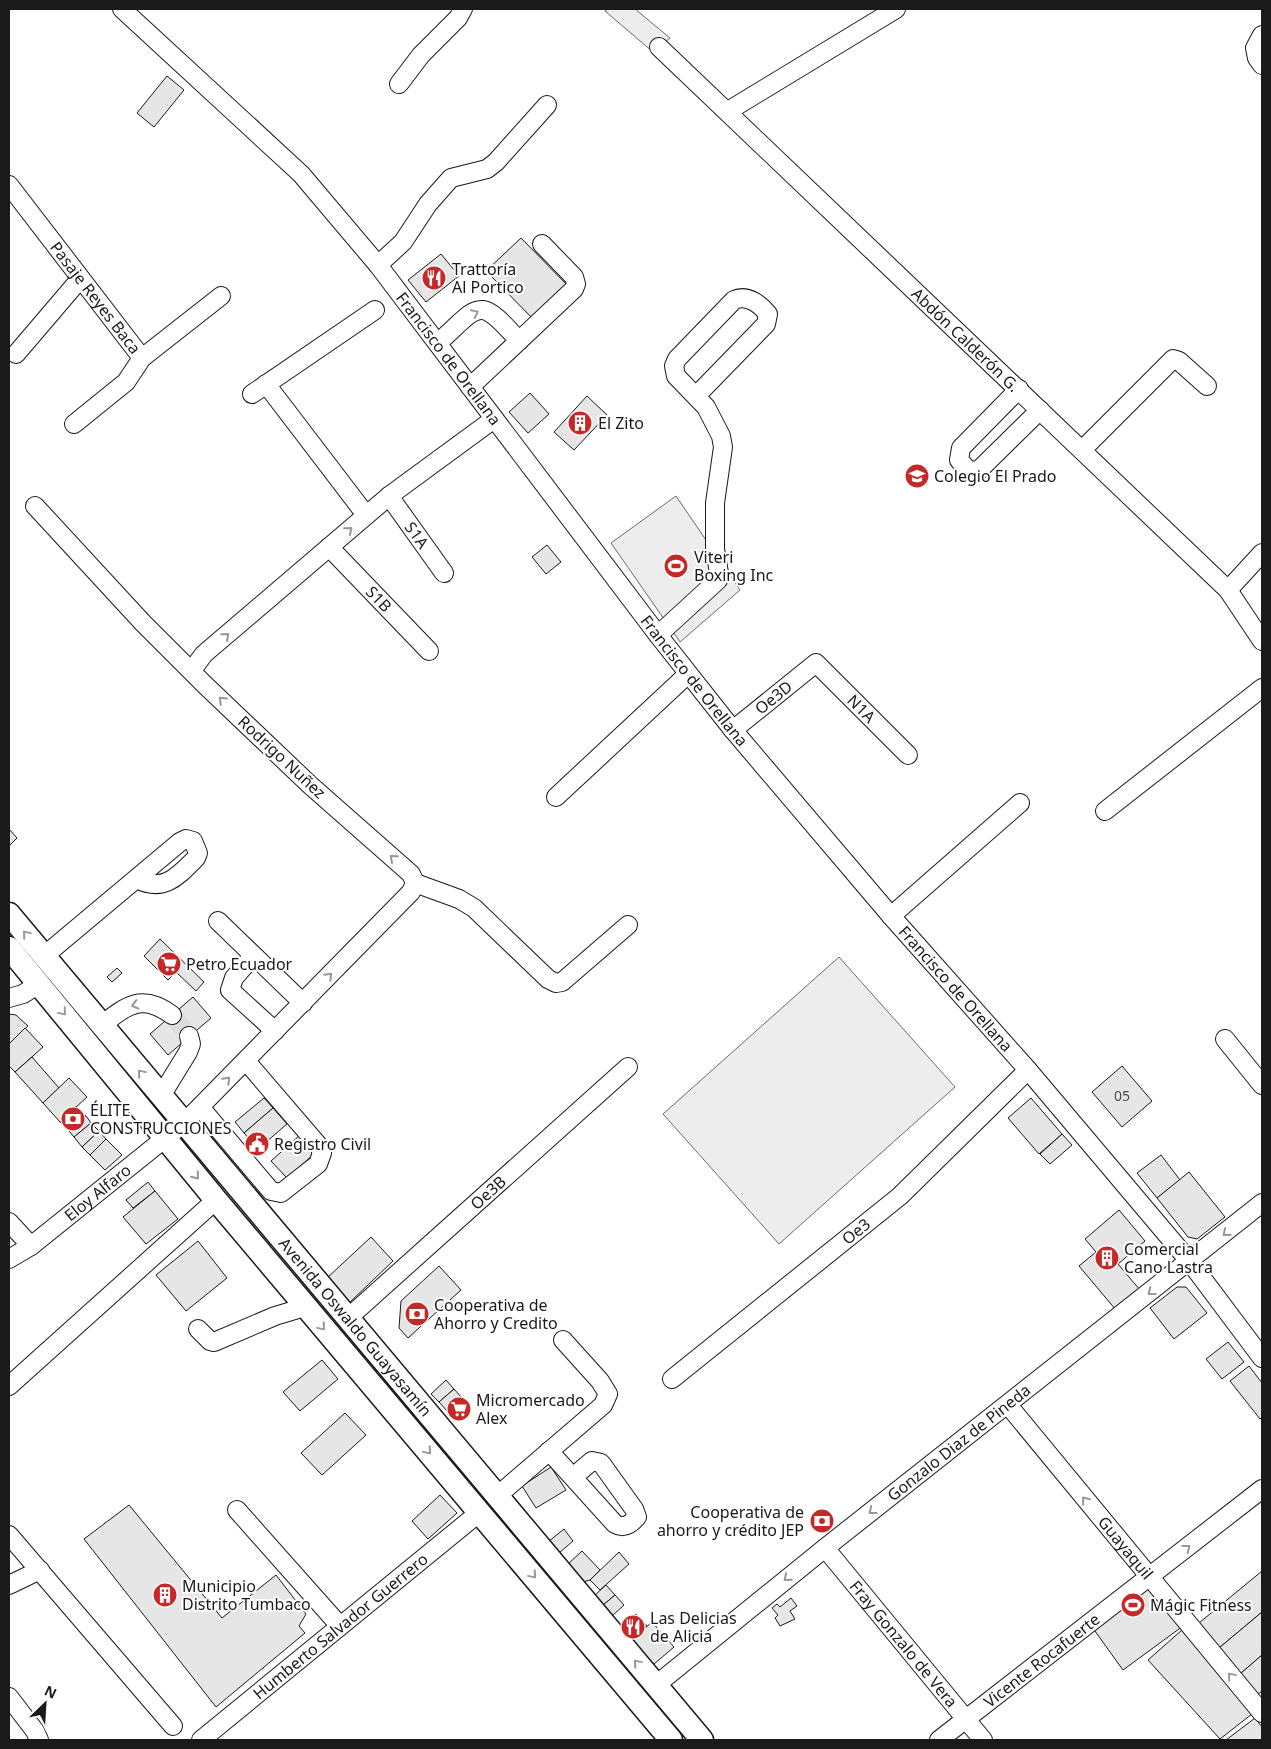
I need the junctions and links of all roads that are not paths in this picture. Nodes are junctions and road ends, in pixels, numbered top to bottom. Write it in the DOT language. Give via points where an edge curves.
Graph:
graph roads {
  1 [pos="122,9"];
  2 [pos="463,9"];
  3 [pos="896,9"];
  4 [pos="1262,35"];
  5 [pos="659,47"];
  6 [pos="1262,65"];
  7 [pos="399,84"];
  8 [pos="547,105"];
  9 [pos="728,111"];
  10 [pos="11,191"];
  11 [pos="542,244"];
  12 [pos="378,265"];
  13 [pos="80,279"];
  14 [pos="221,296"];
  15 [pos="375,310"];
  16 [pos="519,341"];
  17 [pos="438,343"];
  18 [pos="16,354"];
  19 [pos="142,358"];
  20 [pos="1207,386"];
  21 [pos="470,387"];
  22 [pos="1019,389"];
  23 [pos="696,396"];
  24 [pos="1040,410"];
  25 [pos="494,419"];
  26 [pos="74,424"];
  27 [pos="1082,450"];
  28 [pos="389,496"];
  29 [pos="35,506"];
  30 [pos="366,515"];
  31 [pos="329,547"];
  32 [pos="1262,553"];
  33 [pos="444,573"];
  34 [pos="1228,590"];
  35 [pos="658,635"];
  36 [pos="1262,641"];
  37 [pos="429,651"];
  38 [pos="816,663"];
  39 [pos="192,670"];
  40 [pos="688,674"];
  41 [pos="1262,688"];
  42 [pos="733,730"];
  43 [pos="908,755"];
  44 [pos="556,797"];
  45 [pos="1020,803"];
  46 [pos="1105,812"];
  47 [pos="137,879"];
  48 [pos="416,884"];
  49 [pos="9,914"];
  50 [pos="891,916"];
  51 [pos="218,921"];
  52 [pos="628,925"];
  53 [pos="9,948"];
  54 [pos="44,956"];
  55 [pos="253,956"];
  56 [pos="39,984"];
  57 [pos="9,998"];
  58 [pos="302,1003"];
  59 [pos="172,1015"];
  60 [pos="102,1025"];
  61 [pos="275,1031"];
  62 [pos="189,1036"];
  63 [pos="1225,1039"];
  64 [pos="246,1061"];
  65 [pos="628,1067"];
  66 [pos="1028,1070"];
  67 [pos="1262,1085"];
  68 [pos="161,1096"];
  69 [pos="200,1107"];
  70 [pos="184,1123"];
  71 [pos="165,1138"];
  72 [pos="216,1200"];
  73 [pos="1262,1204"];
  74 [pos="9,1222"];
  75 [pos="31,1246"];
  76 [pos="9,1259"];
  77 [pos="1190,1262"];
  78 [pos="305,1307"];
  79 [pos="348,1318"];
  80 [pos="198,1329"];
  81 [pos="563,1340"];
  82 [pos="1262,1358"];
  83 [pos="672,1379"];
  84 [pos="9,1386"];
  85 [pos="1008,1405"];
  86 [pos="549,1451"];
  87 [pos="573,1477"];
  88 [pos="1262,1489"];
  89 [pos="488,1504"];
  90 [pos="237,1510"];
  91 [pos="9,1535"];
  92 [pos="825,1548"];
  93 [pos="40,1570"];
  94 [pos="1149,1578"];
  95 [pos="9,1585"];
  96 [pos="340,1626"];
  97 [pos="656,1685"];
  98 [pos="9,1697"];
  99 [pos="1262,1713"];
  100 [pos="965,1719"];
  101 [pos="173,1726"];
  102 [pos="41,1737"];
  103 [pos="205,1739"];
  104 [pos="671,1740"];
  105 [pos="702,1740"];
  106 [pos="939,1740"];
  107 [pos="983,1740"];
  1 -- 12 [label="street, Francisco de Orellana" via="302,174"];
  2 -- 7 [label="street"];
  3 -- 9 [label="street"];
  4 -- 6 [label="street" via="1255,48"];
  5 -- 9 [label="street, Abdón Calderón G."];
  8 -- 12 [label="street" via="487,169 451,178 428,204 404,242"];
  9 -- 22 [label="street, Abdón Calderón G."];
  10 -- 13 [label="street, Pasaje Reyes Baca"];
  11 -- 16 [label="street" via="574,277 576,284"];
  12 -- 17 [label="street, Francisco de Orellana"];
  13 -- 18 [label="street"];
  13 -- 19 [label="street, Pasaje Reyes Baca"];
  14 -- 19 [label="street"];
  15 -- 30 [label="street" via="260,389"];
  17 -- 16 [label="street, one-way" via="470,315 483,309 498,317"];
  16 -- 21 [label="street"];
  17 -- 21 [label="street, Francisco de Orellana"];
  19 -- 26 [label="street, Pasaje Reyes Baca" via="126,382"];
  20 -- 27 [label="street" via="1173,360"];
  21 -- 25 [label="street, Francisco de Orellana"];
  22 -- 24 [label="street, Abdón Calderón G."];
  22 -- 24 [label="street" via="961,448 959,460 968,470 978,471 990,462"];
  23 -- 23 [label="street" via="676,376 674,366 677,358 734,300 741,297 750,299 768,314 766,324"];
  23 -- 35 [label="street" via="716,422 723,447 715,503 718,580"];
  24 -- 27 [label="street, Abdón Calderón G."];
  25 -- 28 [label="street"];
  25 -- 35 [label="street, Francisco de Orellana"];
  27 -- 34 [label="street, Abdón Calderón G."];
  28 -- 30 [label="street"];
  28 -- 33 [label="street, S1A"];
  29 -- 39 [label="street, Rodrigo Nuñez" via="143,623"];
  31 -- 30 [label="street, one-way"];
  31 -- 37 [label="street, S1B"];
  39 -- 31 [label="street, one-way" via="204,654"];
  32 -- 34 [label="street"];
  34 -- 36 [label="street, Abdón Calderón G."];
  35 -- 40 [label="street, Francisco de Orellana"];
  38 -- 42 [label="street, Oe3D"];
  38 -- 43 [label="street, N1A"];
  48 -- 39 [label="street, Rodrigo Nuñez, one-way" via="411,874 310,785"];
  40 -- 42 [label="street, Francisco de Orellana"];
  40 -- 44 [label="street"];
  41 -- 46 [label="street"];
  42 -- 50 [label="street, Francisco de Orellana"];
  45 -- 50 [label="street"];
  47 -- 54 [label="street"];
  48 -- 52 [label="street" via="459,899 474,908 548,980 556,983 562,982"];
  58 -- 48 [label="street, one-way" via="412,892"];
  54 -- 49 [label="main road, Avenida Oswaldo Guayasamín, one-way"];
  50 -- 66 [label="street, Francisco de Orellana"];
  51 -- 55 [label="street"];
  53 -- 56 [label="main road, Avenida Oswaldo Guayasamín"];
  54 -- 60 [label="main road, Avenida Oswaldo Guayasamín"];
  55 -- 58 [label="street"];
  55 -- 61 [label="street" via="234,978 230,990"];
  56 -- 57 [label="street"];
  56 -- 71 [label="main road, Avenida Oswaldo Guayasamín, one-way"];
  58 -- 61 [label="street"];
  59 -- 60 [label="street, one-way" via="146,1002 132,1004"];
  68 -- 60 [label="main road, Avenida Oswaldo Guayasamín, one-way"];
  61 -- 64 [label="street"];
  62 -- 68 [label="street" via="188,1052"];
  63 -- 67 [label="street"];
  69 -- 64 [label="street, one-way"];
  64 -- 69 [label="street" via="319,1146 322,1153 318,1164 281,1193 271,1192"];
  65 -- 79 [label="street, Oe3B"];
  66 -- 77 [label="street, Francisco de Orellana"];
  66 -- 83 [label="street, Oe3" via="900,1196"];
  68 -- 70 [label="main road, Avenida Oswaldo Guayasamín"];
  69 -- 70 [label="street"];
  70 -- 71 [label="street, Eloy Alfaro"];
  70 -- 79 [label="main road, Avenida Oswaldo Guayasamín"];
  71 -- 72 [label="main road, Avenida Oswaldo Guayasamín, one-way"];
  71 -- 75 [label="street, Eloy Alfaro"];
  72 -- 78 [label="main road, Avenida Oswaldo Guayasamín"];
  72 -- 84 [label="street"];
  73 -- 77 [label="street, Gonzalo Diaz de Pineda, one-way"];
  74 -- 75 [label="street"];
  75 -- 76 [label="street, Eloy Alfaro"];
  77 -- 82 [label="street, Francisco de Orellana"];
  77 -- 85 [label="street, Gonzalo Diaz de Pineda, one-way"];
  78 -- 80 [label="street" via="214,1342"];
  78 -- 89 [label="main road, Avenida Oswaldo Guayasamín, one-way"];
  79 -- 89 [label="main road, Avenida Oswaldo Guayasamín"];
  81 -- 86 [label="street, Humberto Salvador Guerrero" via="608,1394 603,1405"];
  85 -- 92 [label="street, Gonzalo Diaz de Pineda, one-way"];
  94 -- 85 [label="street, Guayaquil, one-way"];
  86 -- 87 [label="street"];
  86 -- 89 [label="street, Humberto Salvador Guerrero"];
  94 -- 88 [label="street, Vicente Rocafuerte, one-way"];
  89 -- 96 [label="street, Humberto Salvador Guerrero"];
  97 -- 89 [label="main road, Avenida Oswaldo Guayasamín, one-way"];
  89 -- 104 [label="main road, Avenida Oswaldo Guayasamín, one-way"];
  90 -- 96 [label="street"];
  91 -- 93 [label="street"];
  92 -- 97 [label="street, Gonzalo Diaz de Pineda, one-way"];
  92 -- 100 [label="street, Fray Gonzalo de Vera"];
  93 -- 95 [label="street"];
  93 -- 101 [label="street"];
  99 -- 94 [label="street, Guayaquil, one-way"];
  94 -- 100 [label="street, Vicente Rocafuerte"];
  96 -- 103 [label="street, Humberto Salvador Guerrero"];
  97 -- 105 [label="main road, Avenida Oswaldo Guayasamín"];
  98 -- 102 [label="street"];
  100 -- 106 [label="street, Vicente Rocafuerte"];
  100 -- 107 [label="street, Fray Gonzalo de Vera"];
}
